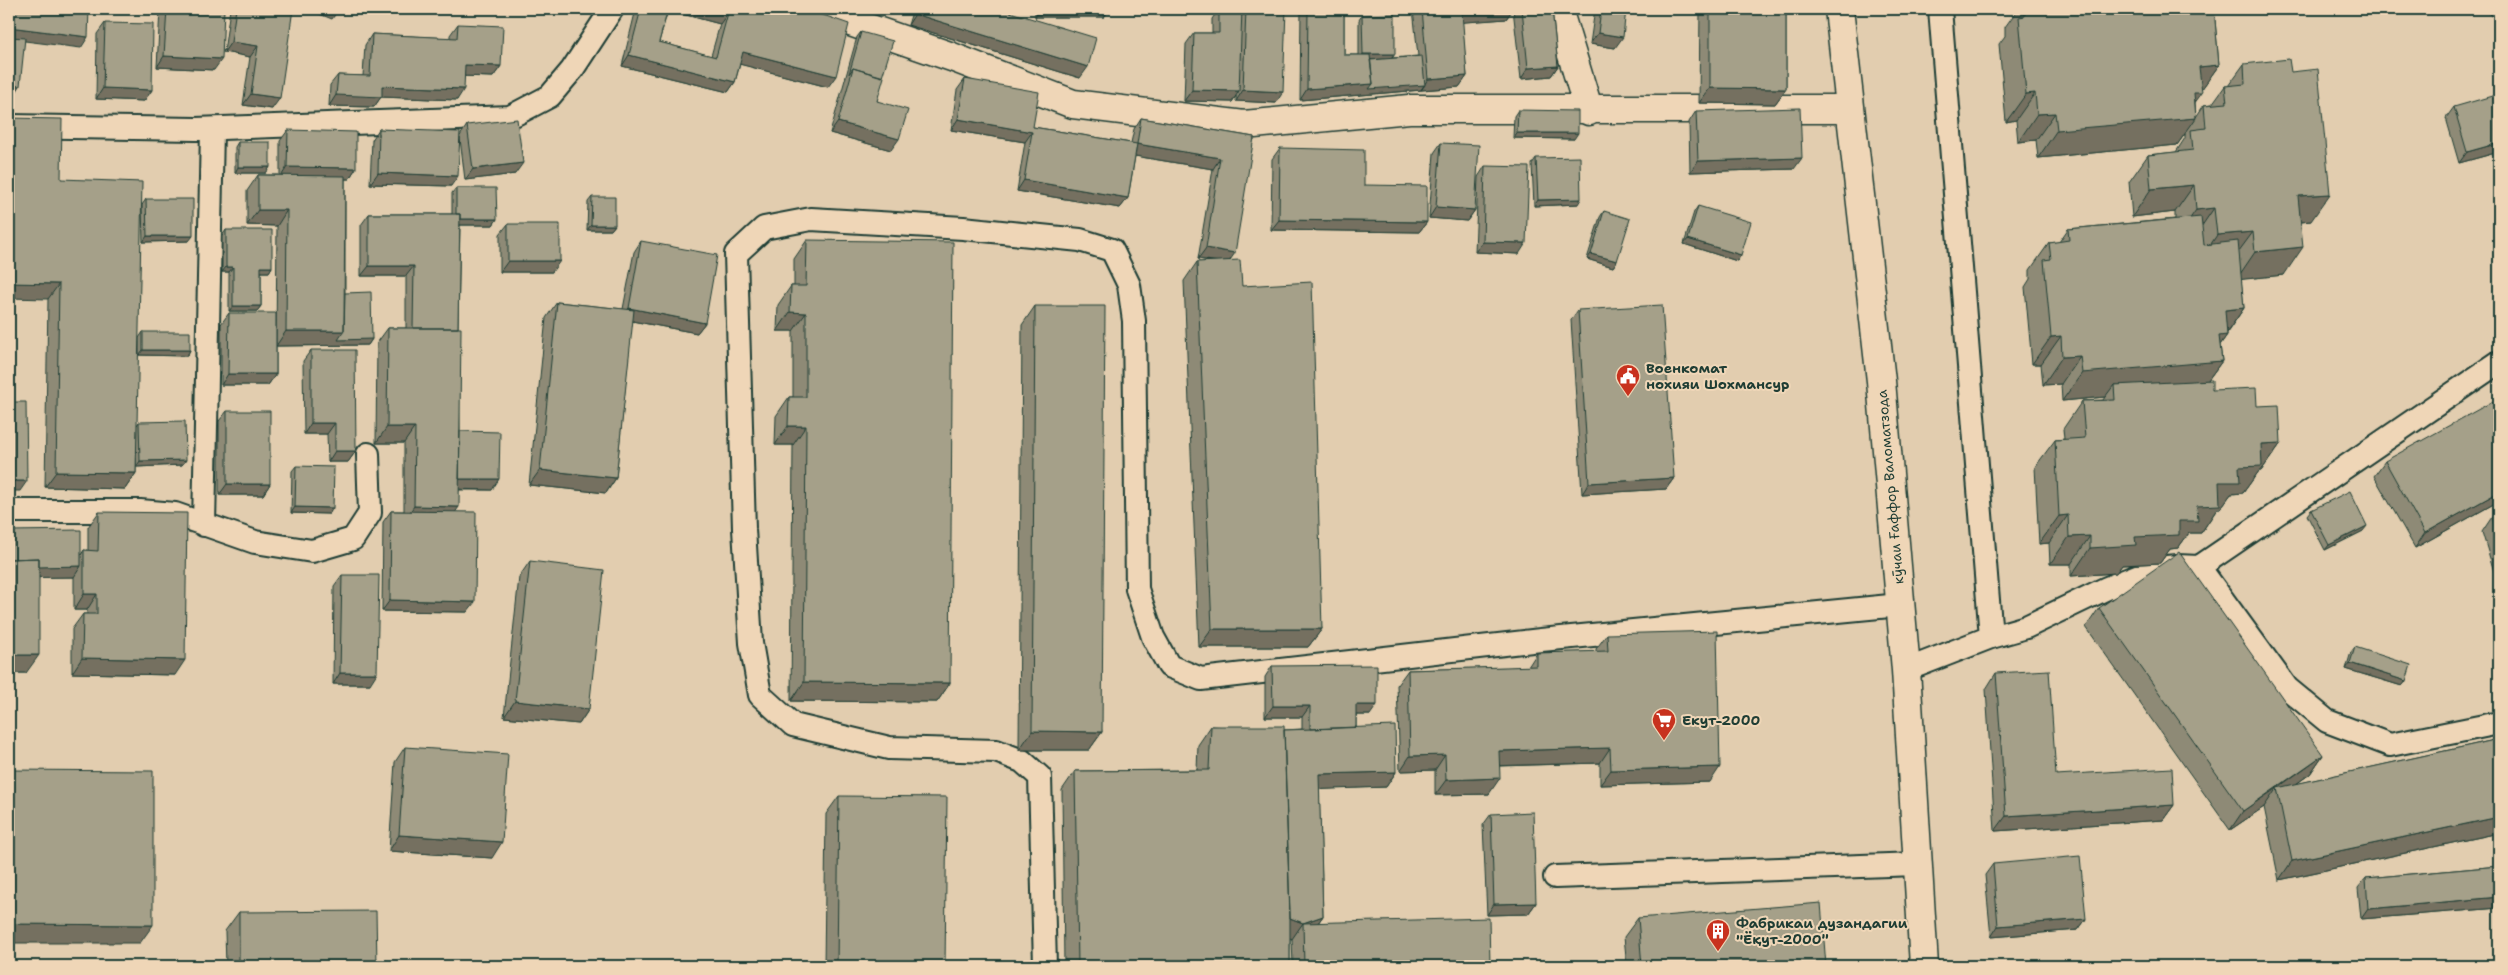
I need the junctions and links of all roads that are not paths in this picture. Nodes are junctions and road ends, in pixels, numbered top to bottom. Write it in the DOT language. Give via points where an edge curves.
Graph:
graph roads {
  1 [pos="612,9"];
  2 [pos="813,9"];
  3 [pos="1558,9"];
  4 [pos="1839,9"];
  5 [pos="1940,9"];
  6 [pos="1849,109"];
  7 [pos="1589,111"];
  8 [pos="9,126"];
  9 [pos="212,129"];
  10 [pos="2499,362"];
  11 [pos="368,454"];
  12 [pos="9,510"];
  13 [pos="204,525"];
  14 [pos="2199,567"];
  15 [pos="1900,605"];
  16 [pos="1991,637"];
  17 [pos="1906,670"];
  18 [pos="2499,723"];
  19 [pos="1916,864"];
  20 [pos="1555,877"];
  21 [pos="1045,966"];
  22 [pos="1924,966"];
  1 -- 9 [label="lane" via="572,70 550,96 510,117"];
  2 -- 7 [label="street" via="952,57 1073,104 1244,125 1409,110"];
  3 -- 7 [label="street"];
  4 -- 6 [label="street, кӯчаи Ғаффор Валоматзода"];
  5 -- 16 [label="lane"];
  6 -- 7 [label="street"];
  6 -- 15 [label="street, кӯчаи Ғаффор Валоматзода" via="1881,382"];
  8 -- 9 [label="lane"];
  9 -- 13 [label="lane"];
  10 -- 14 [label="lane"];
  11 -- 13 [label="lane" via="370,513 353,539 312,551 254,542"];
  12 -- 13 [label="lane" via="149,512 175,514"];
  14 -- 16 [label="lane" via="2157,568 2026,627"];
  14 -- 18 [label="lane" via="2287,688 2327,721 2390,745"];
  15 -- 17 [label="street, кӯчаи Ғаффор Валоматзода"];
  15 -- 21 [label="lane" via="1200,679 1169,666 1152,637 1137,589 1134,321 1129,285 1112,250 1080,240 954,227 811,219 764,228 736,254 744,539 751,642 760,695 793,725 889,748 996,751 1022,761 1040,777"];
  16 -- 17 [label="lane"];
  17 -- 19 [label="street, кӯчаи Ғаффор Валоматзода"];
  19 -- 20 [label="lane"];
  19 -- 22 [label="street, кӯчаи Ғаффор Валоматзода"];
}
